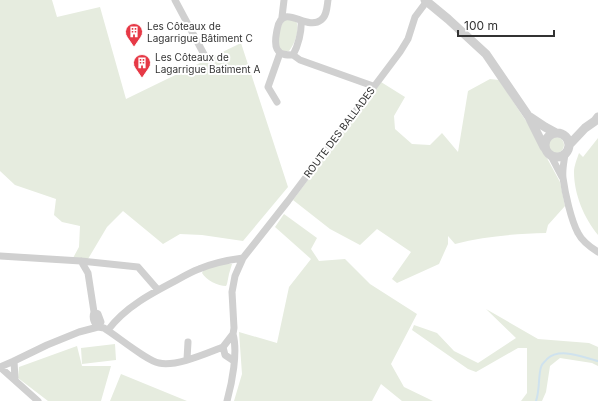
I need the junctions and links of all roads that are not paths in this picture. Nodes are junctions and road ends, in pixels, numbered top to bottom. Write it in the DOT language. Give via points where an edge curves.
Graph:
graph roads {
  1 [pos="175,0"];
  2 [pos="284,0"];
  3 [pos="328,0"];
  4 [pos="426,1"];
  5 [pos="282,17"];
  6 [pos="301,21"];
  7 [pos="280,53"];
  8 [pos="293,55"];
  9 [pos="206,58"];
  10 [pos="373,86"];
  11 [pos="276,102"];
  12 [pos="529,117"];
  13 [pos="598,117"];
  14 [pos="585,128"];
  15 [pos="559,133"];
  16 [pos="544,147"];
  17 [pos="567,149"];
  18 [pos="551,156"];
  19 [pos="563,179"];
  20 [pos="598,252"];
  21 [pos="0,256"];
  22 [pos="244,258"];
  23 [pos="81,261"];
  24 [pos="158,290"];
  25 [pos="98,327"];
  26 [pos="108,330"];
  27 [pos="233,334"];
  28 [pos="188,342"];
  29 [pos="223,347"];
  30 [pos="187,359"];
  31 [pos="14,361"];
  32 [pos="234,361"];
  33 [pos="0,367"];
  34 [pos="15,379"];
  35 [pos="38,401"];
  36 [pos="227,401"];
  1 -- 9 [label="street"];
  2 -- 5 [label="street"];
  3 -- 6 [label="street" via="321,20"];
  4 -- 10 [label="street, ROUTE DES BALLADES" via="415,18 408,39 400,52"];
  4 -- 12 [label="street" via="486,54"];
  5 -- 6 [label="street" via="287,16"];
  5 -- 7 [label="street" via="278,22 275,42"];
  6 -- 8 [label="street"];
  7 -- 8 [label="street"];
  7 -- 11 [label="street" via="268,87"];
  8 -- 10 [label="street" via="300,60"];
  10 -- 22 [label="street, ROUTE DES BALLADES"];
  12 -- 15 [label="street" via="545,128"];
  12 -- 16 [label="street"];
  13 -- 14 [label="street"];
  14 -- 15 [label="street"];
  14 -- 17 [label="street"];
  15 -- 16 [label="street" via="548,136"];
  15 -- 17 [label="street" via="567,139"];
  16 -- 18 [label="street"];
  17 -- 18 [label="street" via="559,157"];
  17 -- 19 [label="street"];
  18 -- 19 [label="street"];
  19 -- 20 [label="street" via="578,233"];
  21 -- 23 [label="street"];
  22 -- 24 [label="street" via="198,269"];
  22 -- 27 [label="street, ROUTE DES BALLADES" via="235,276 232,292"];
  23 -- 24 [label="street" via="138,267"];
  23 -- 25 [label="street" via="88,273 94,312 98,314 101,322"];
  24 -- 26 [label="street" via="114,321"];
  25 -- 26 [label="street"];
  25 -- 31 [label="street" via="46,345"];
  26 -- 30 [label="street" via="149,359 159,363 169,364"];
  27 -- 29 [label="street"];
  27 -- 32 [label="street, ROUTE DES BALLADES"];
  28 -- 30 [label="street"];
  29 -- 30 [label="street"];
  29 -- 32 [label="street" via="231,351"];
  31 -- 33 [label="street"];
  31 -- 34 [label="street"];
  32 -- 36 [label="street, ROUTE DES BALLADES"];
  33 -- 34 [label="street"];
  34 -- 35 [label="street"];
}
